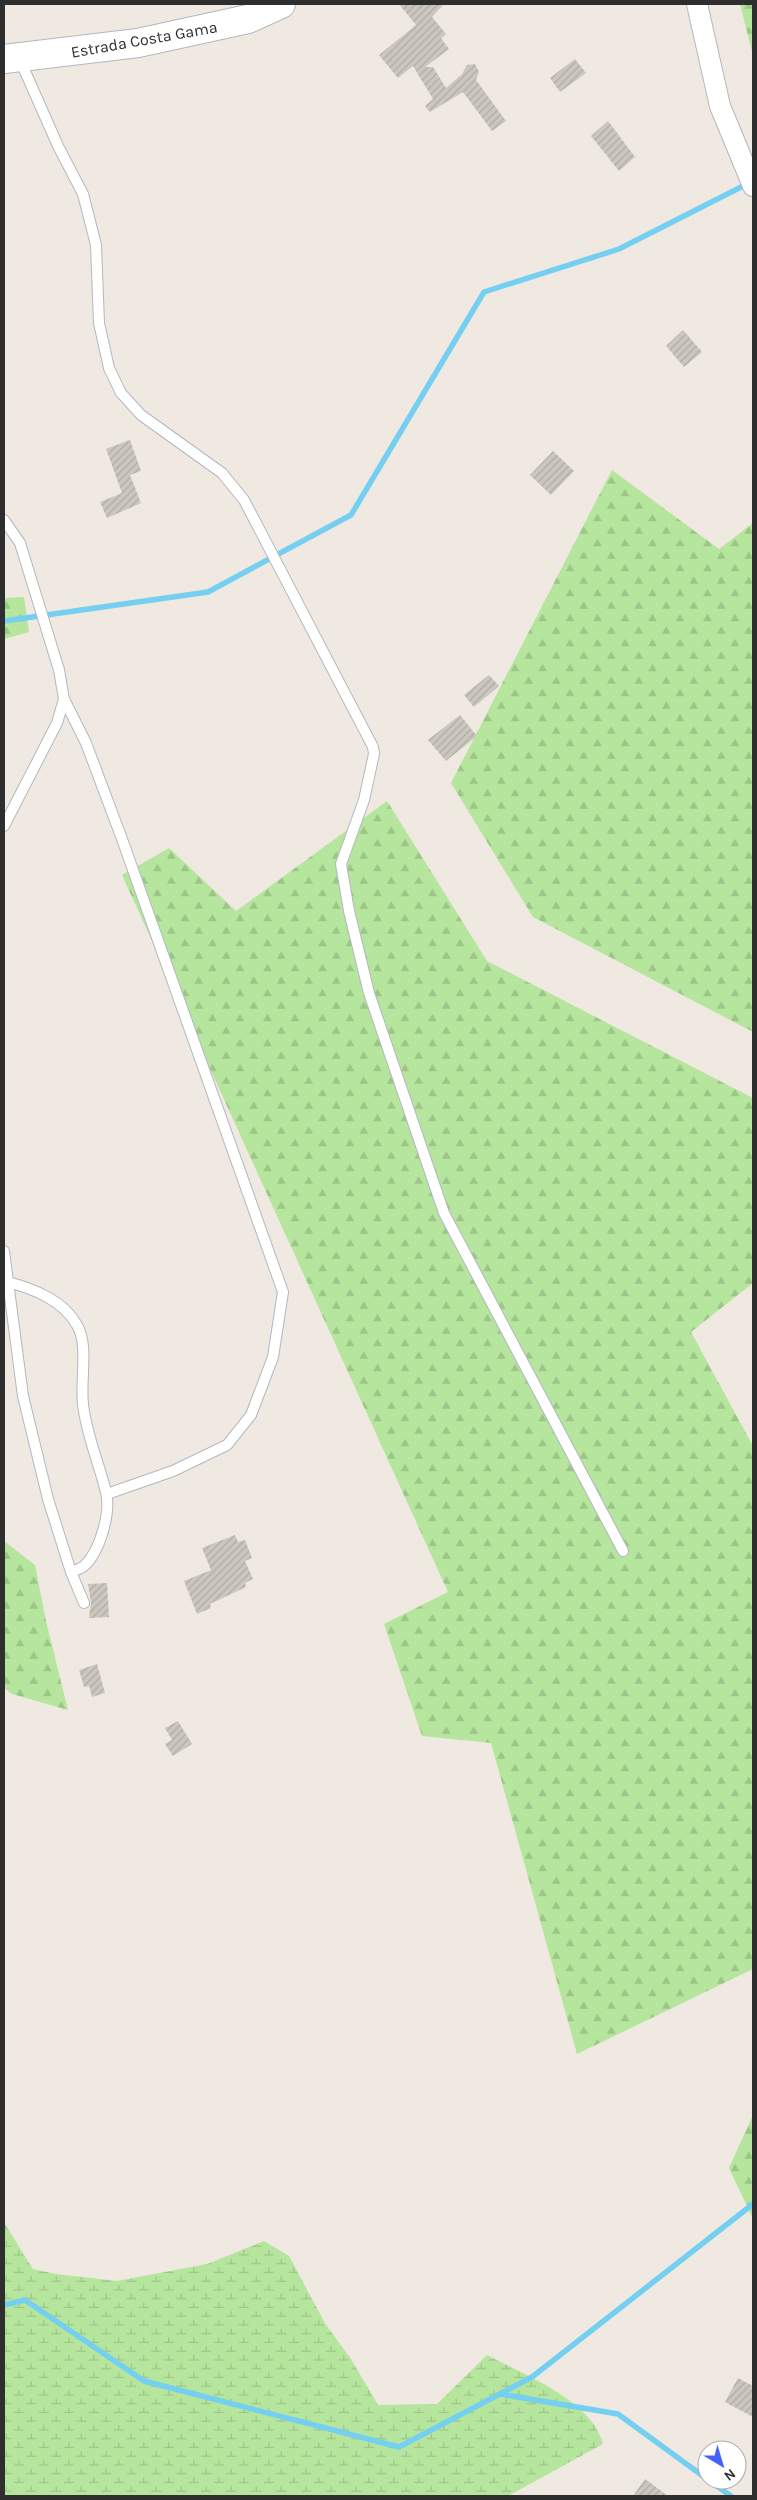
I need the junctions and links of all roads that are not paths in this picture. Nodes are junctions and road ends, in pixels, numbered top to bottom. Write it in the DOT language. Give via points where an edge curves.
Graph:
graph roads {
  1 [pos="281,4"];
  2 [pos="697,4"];
  3 [pos="11,59"];
  4 [pos="753,186"];
  5 [pos="4,520"];
  6 [pos="64,699"];
  7 [pos="4,826"];
  8 [pos="4,1251"];
  9 [pos="8,1282"];
  10 [pos="107,1494"];
  11 [pos="623,1551"];
  12 [pos="70,1572"];
  13 [pos="84,1603"];
  1 -- 3 [label="main road, Estrada Costa Gama" via="248,20 148,41"];
  2 -- 4 [label="street" via="720,106"];
  3 -- 11 [label="lane" via="83,194 96,245 99,323 109,368 121,393 141,415 222,473 244,500 373,747 364,800 341,864 369,993 444,1213"];
  5 -- 6 [label="lane" via="20,543 59,670"];
  6 -- 7 [label="lane" via="56,723"];
  6 -- 10 [label="lane" via="86,743 122,839 282,1292 273,1357 251,1414 227,1445 173,1471"];
  8 -- 9 [label="lane"];
  9 -- 10 [label="lane" via="32,1288 61,1306 78,1326 83,1353 83,1404 94,1457"];
  9 -- 12 [label="lane" via="23,1396"];
  10 -- 12 [label="lane" via="105,1525 95,1553 83,1567"];
  12 -- 13 [label="lane"];
}
